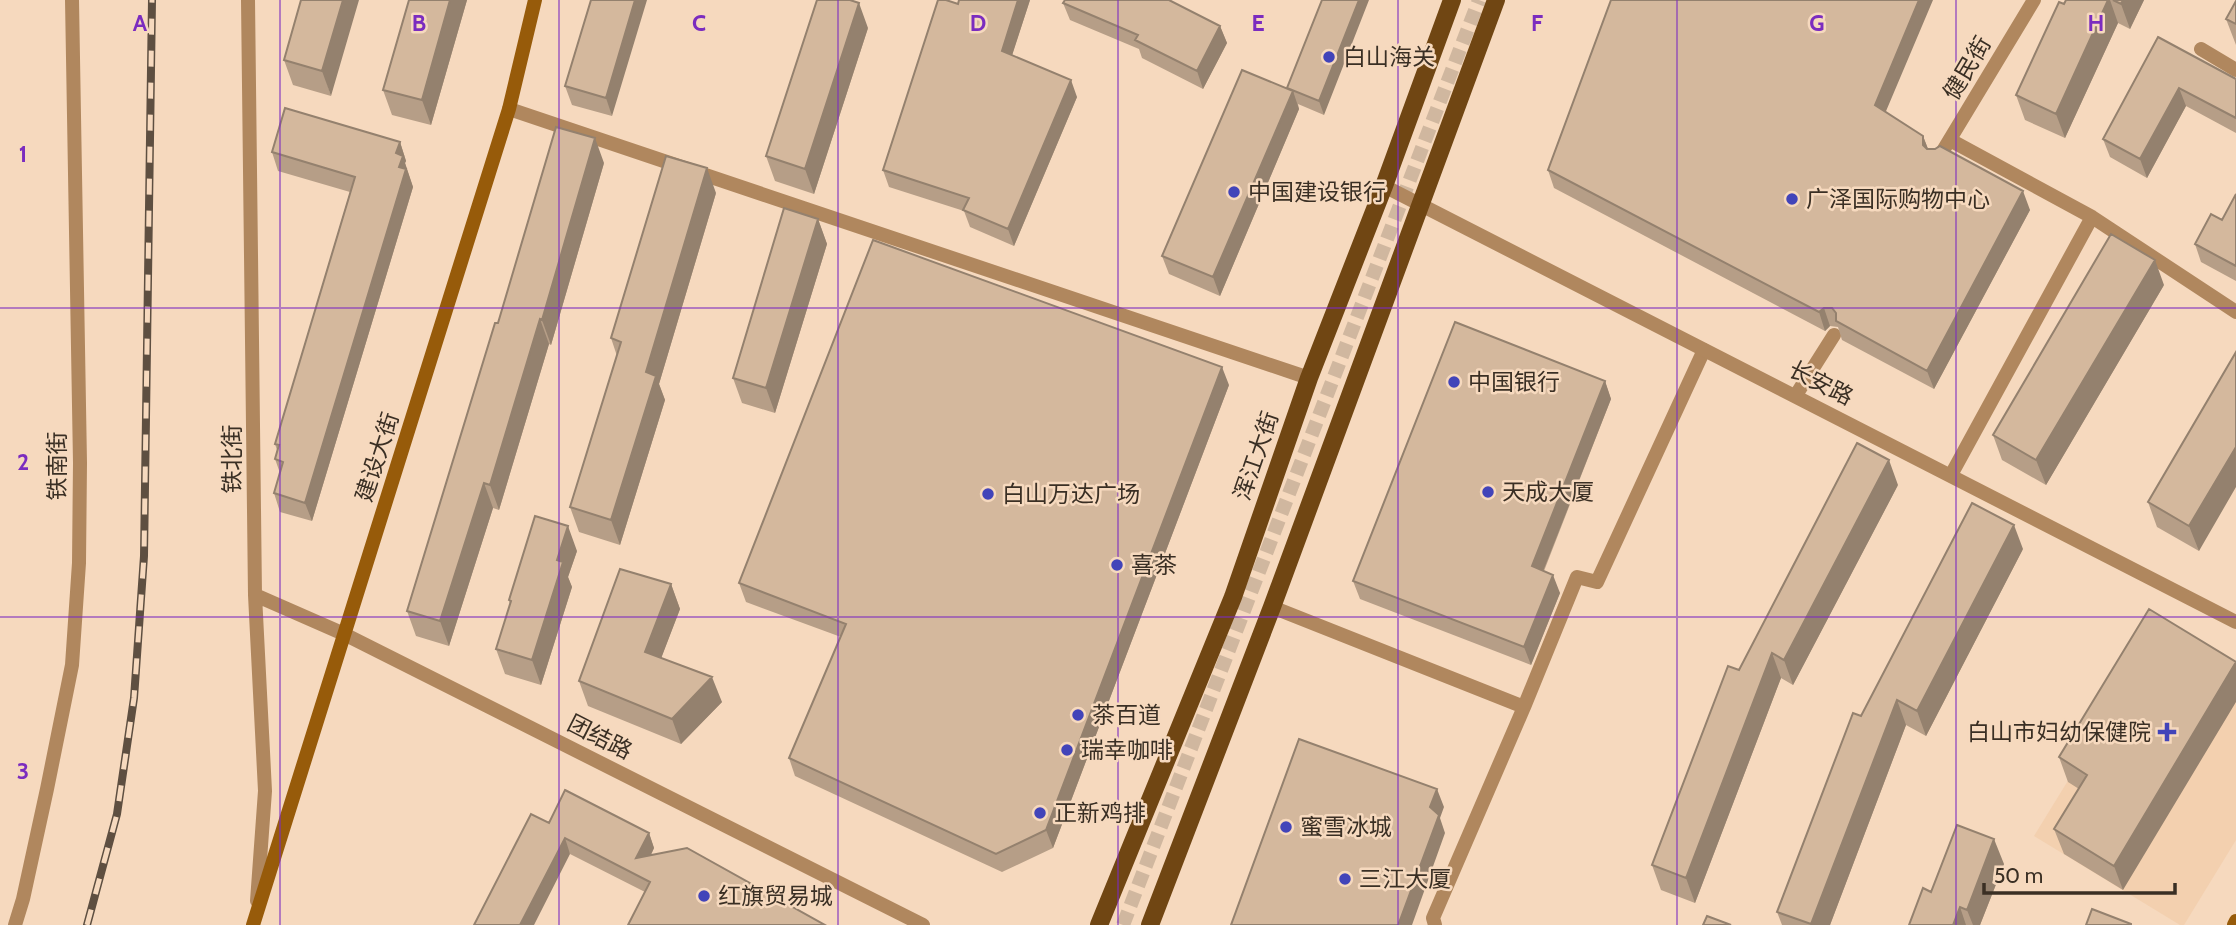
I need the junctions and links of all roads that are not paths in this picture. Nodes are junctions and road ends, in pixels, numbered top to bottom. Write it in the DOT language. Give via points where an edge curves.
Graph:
graph roads {
  1 [pos="72,0"];
  2 [pos="248,0"];
  3 [pos="535,0"];
  4 [pos="1451,0"];
  5 [pos="1496,0"];
  6 [pos="2034,0"];
  7 [pos="2201,49"];
  8 [pos="2236,69"];
  9 [pos="509,109"];
  10 [pos="1950,140"];
  11 [pos="1938,159"];
  12 [pos="1384,186"];
  13 [pos="1420,204"];
  14 [pos="2092,217"];
  15 [pos="2236,312"];
  16 [pos="1834,335"];
  17 [pos="1704,350"];
  18 [pos="1309,378"];
  19 [pos="1796,395"];
  20 [pos="1951,475"];
  21 [pos="255,595"];
  22 [pos="1272,607"];
  23 [pos="2236,622"];
  24 [pos="344,634"];
  25 [pos="1524,707"];
  26 [pos="255,921"];
  27 [pos="15,925"];
  28 [pos="923,925"];
  29 [pos="1099,925"];
  30 [pos="1150,925"];
  31 [pos="1435,925"];
  1 -- 27 [label="street, 铁南街" via="79,563 72,665"];
  2 -- 21 [label="street, 铁北街"];
  3 -- 9 [label="main road, 建设大街"];
  4 -- 12 [label="main road, 浑江大街"];
  5 -- 13 [label="main road"];
  6 -- 10 [label="street, 健民街"];
  7 -- 8 [label="street"];
  9 -- 18 [label="street"];
  9 -- 24 [label="main road, 建设大街"];
  10 -- 11 [label="street, 健民街"];
  10 -- 14 [label="street"];
  12 -- 13 [label="street, 长安路"];
  12 -- 18 [label="main road, 浑江大街"];
  13 -- 17 [label="street, 长安路"];
  13 -- 22 [label="main road"];
  14 -- 15 [label="street"];
  14 -- 20 [label="street"];
  16 -- 19 [label="street"];
  17 -- 19 [label="street, 长安路"];
  17 -- 25 [label="street" via="1597,582 1577,578"];
  18 -- 29 [label="main road, 浑江大街" via="1233,597"];
  19 -- 20 [label="street, 长安路"];
  20 -- 23 [label="street, 长安路"];
  21 -- 24 [label="street, 团结路"];
  21 -- 26 [label="street, 铁北街" via="265,791"];
  22 -- 25 [label="street"];
  22 -- 30 [label="main road"];
  24 -- 26 [label="main road, 建设大街"];
  24 -- 28 [label="street, 团结路"];
  25 -- 31 [label="street" via="1433,918"];
}
